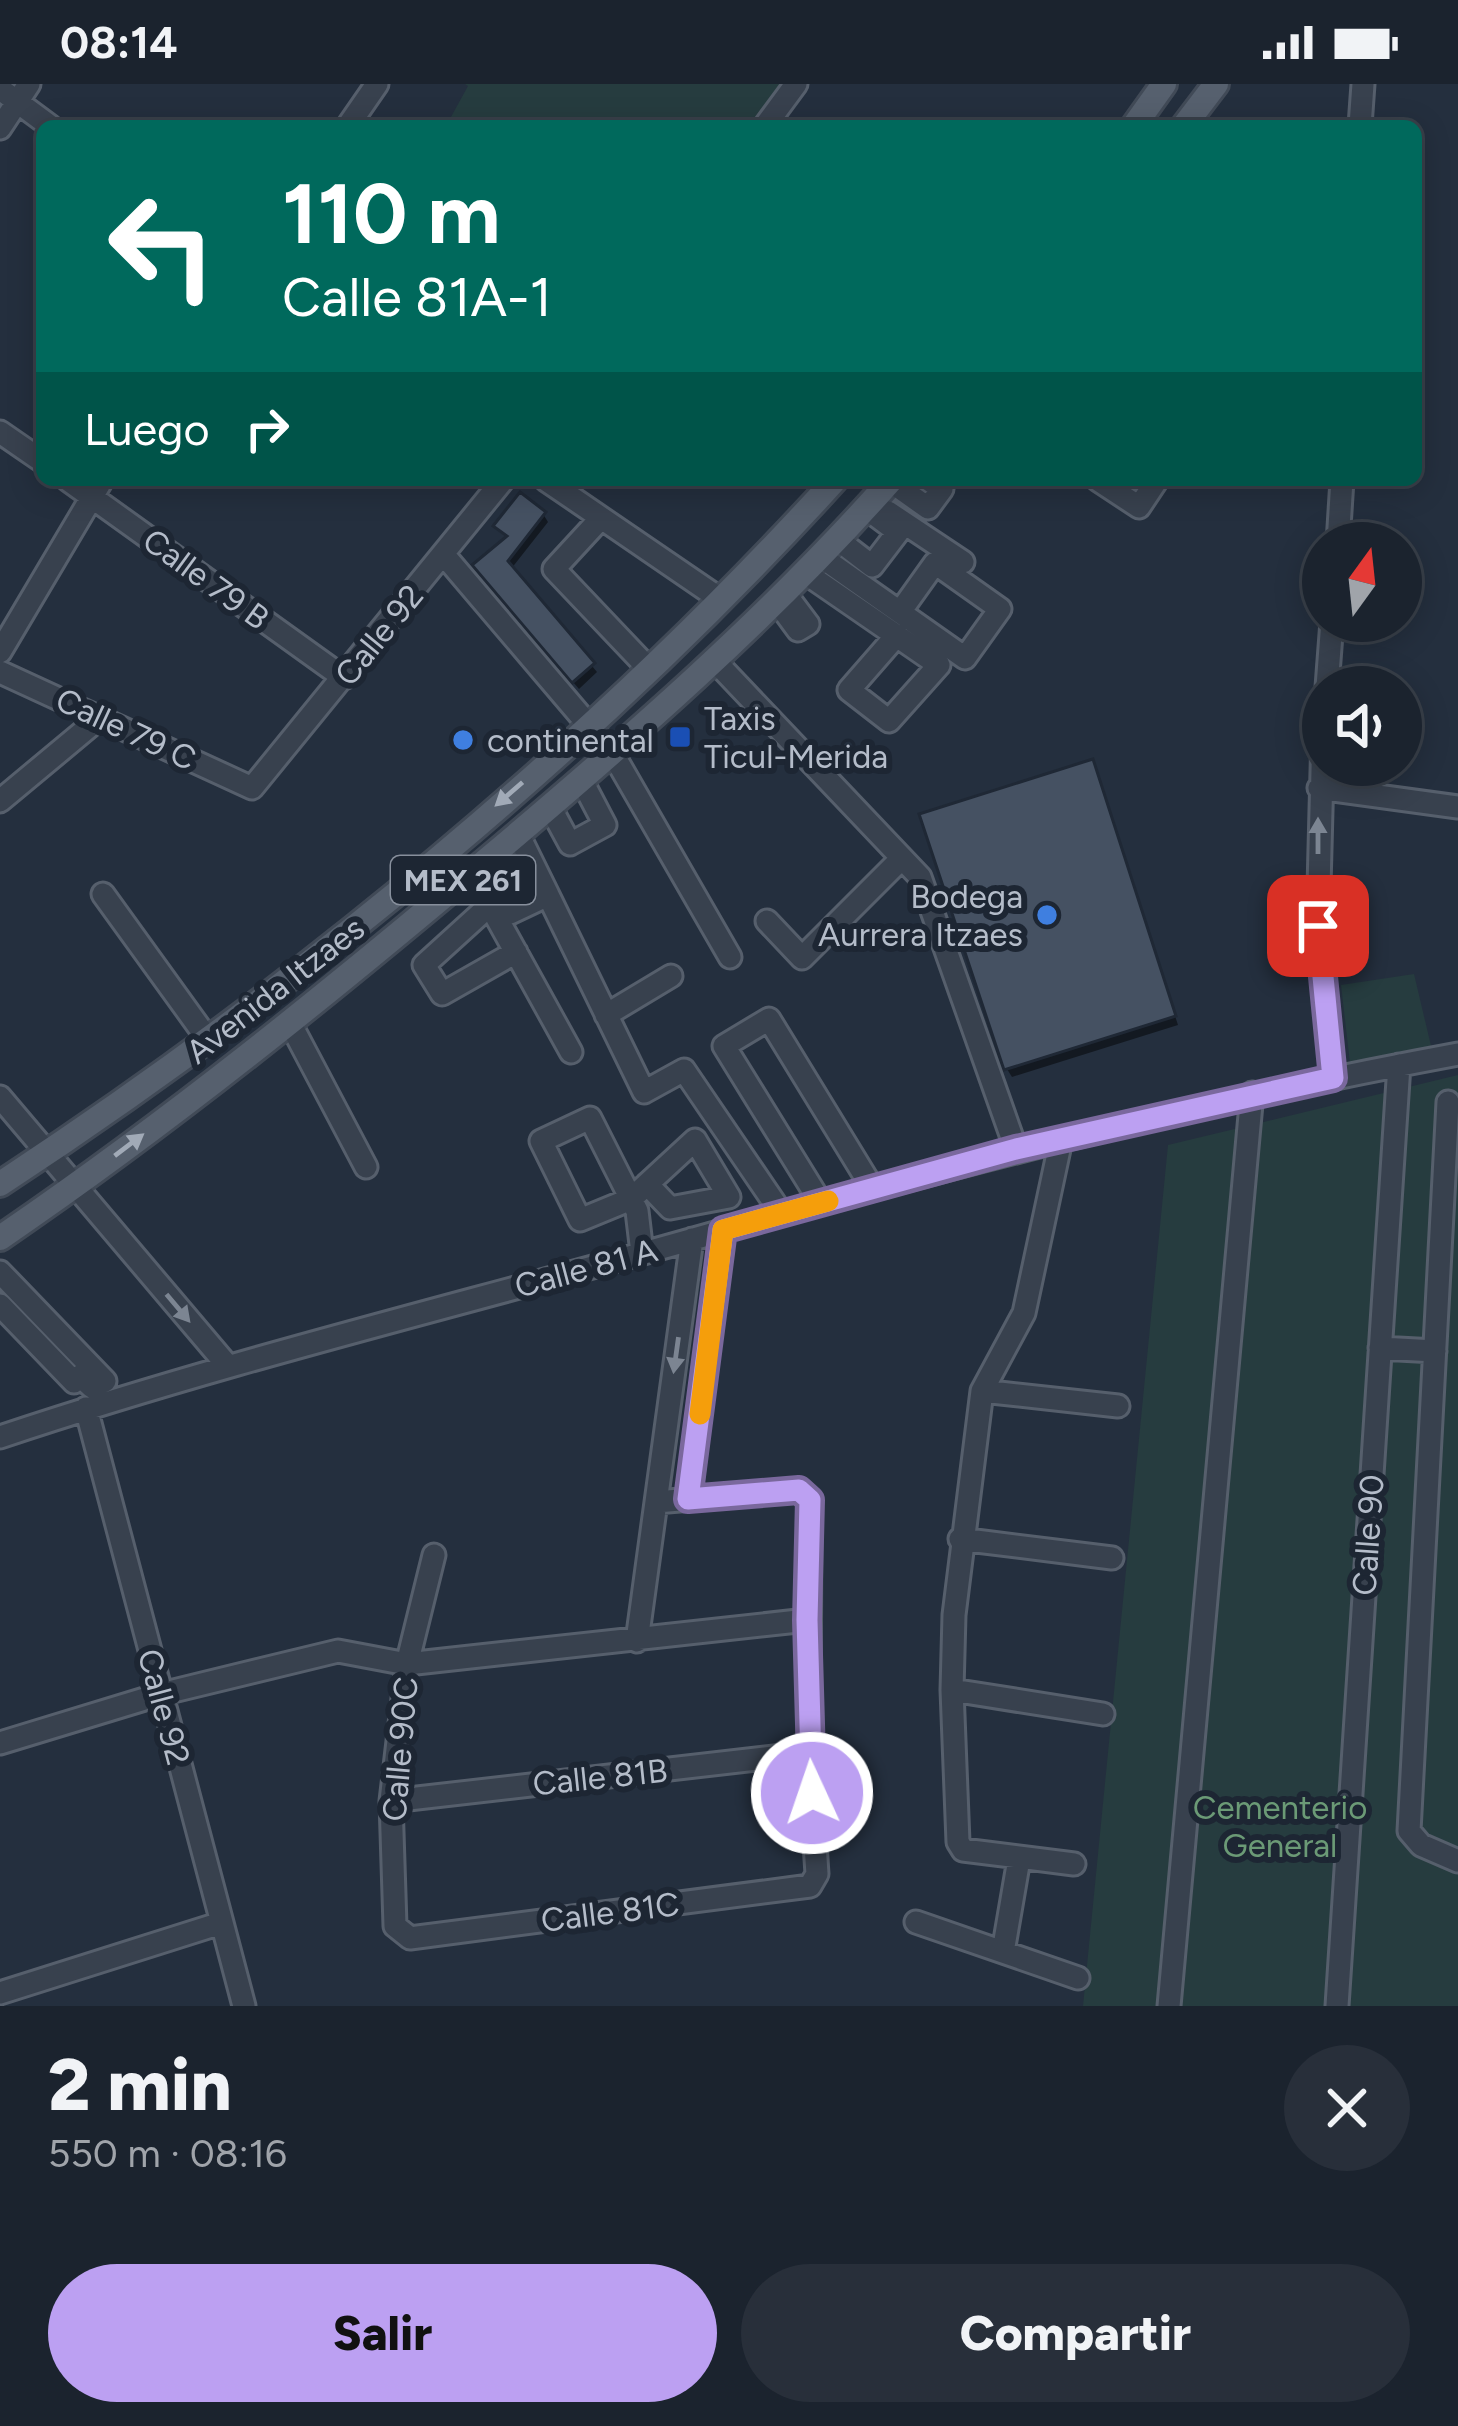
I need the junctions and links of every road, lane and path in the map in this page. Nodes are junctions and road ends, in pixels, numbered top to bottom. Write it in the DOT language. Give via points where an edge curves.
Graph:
graph roads {
  1 [pos="377,84"];
  2 [pos="796,84"];
  3 [pos="1165,84"];
  4 [pos="1216,84"];
  5 [pos="1363,84"];
  6 [pos="15,92"];
  7 [pos="44,120"];
  8 [pos="352,120"];
  9 [pos="769,120"];
  10 [pos="1138,120"];
  11 [pos="1189,120"];
  12 [pos="1360,120"];
  13 [pos="0,128"];
  14 [pos="0,432"];
  15 [pos="36,457"];
  16 [pos="498,486"];
  17 [pos="555,486"];
  18 [pos="829,486"];
  19 [pos="938,486"];
  20 [pos="1107,486"];
  21 [pos="1153,486"];
  22 [pos="1342,486"];
  23 [pos="97,488"];
  24 [pos="880,492"];
  25 [pos="601,518"];
  26 [pos="1339,522"];
  27 [pos="783,537"];
  28 [pos="444,556"];
  29 [pos="966,556"];
  30 [pos="818,558"];
  31 [pos="721,599"];
  32 [pos="900,612"];
  33 [pos="897,635"];
  34 [pos="0,652"];
  35 [pos="715,661"];
  36 [pos="648,668"];
  37 [pos="0,672"];
  38 [pos="344,678"];
  39 [pos="102,716"];
  40 [pos="588,727"];
  41 [pos="613,754"];
  42 [pos="582,781"];
  43 [pos="252,788"];
  44 [pos="1319,788"];
  45 [pos="0,801"];
  46 [pos="550,807"];
  47 [pos="1458,807"];
  48 [pos="518,834"];
  49 [pos="902,858"];
  50 [pos="478,867"];
  51 [pos="103,894"];
  52 [pos="548,895"];
  53 [pos="490,905"];
  54 [pos="767,921"];
  55 [pos="516,952"];
  56 [pos="730,957"];
  57 [pos="292,974"];
  58 [pos="671,976"];
  59 [pos="315,1004"];
  60 [pos="606,1015"];
  61 [pos="290,1023"];
  62 [pos="206,1038"];
  63 [pos="571,1052"];
  64 [pos="1458,1054"];
  65 [pos="1399,1065"];
  66 [pos="1333,1078"];
  67 [pos="1252,1094"];
  68 [pos="0,1097"];
  69 [pos="1448,1102"];
  70 [pos="1061,1139"];
  71 [pos="1016,1149"];
  72 [pos="48,1153"];
  73 [pos="366,1167"];
  74 [pos="0,1184"];
  75 [pos="75,1186"];
  76 [pos="873,1189"];
  77 [pos="639,1191"];
  78 [pos="821,1203"];
  79 [pos="782,1214"];
  80 [pos="723,1230"];
  81 [pos="0,1238"];
  82 [pos="692,1239"];
  83 [pos="642,1252"];
  84 [pos="12,1278"];
  85 [pos="0,1305"];
  86 [pos="1380,1348"];
  87 [pos="1435,1352"];
  88 [pos="227,1365"];
  89 [pos="982,1390"];
  90 [pos="132,1396"];
  91 [pos="1118,1406"];
  92 [pos="86,1408"];
  93 [pos="0,1437"];
  94 [pos="688,1499"];
  95 [pos="656,1502"];
  96 [pos="960,1539"];
  97 [pos="434,1555"];
  98 [pos="1112,1558"];
  99 [pos="807,1620"];
  100 [pos="637,1641"];
  101 [pos="407,1664"];
  102 [pos="952,1690"];
  103 [pos="161,1694"];
  104 [pos="1103,1714"];
  105 [pos="0,1743"];
  106 [pos="809,1753"];
  107 [pos="391,1801"];
  108 [pos="1019,1859"];
  109 [pos="1458,1861"];
  110 [pos="1074,1864"];
  111 [pos="916,1922"];
  112 [pos="221,1923"];
  113 [pos="410,1938"];
  114 [pos="1004,1952"];
  115 [pos="1078,1978"];
  116 [pos="0,1993"];
  117 [pos="244,2006"];
  118 [pos="1169,2006"];
  119 [pos="1337,2006"];
  1 -- 8 [label="street"];
  2 -- 9 [label="street"];
  3 -- 10 [label="main road"];
  4 -- 11 [label="main road"];
  5 -- 12 [label="street"];
  6 -- 7 [label="street"];
  6 -- 13 [label="street"];
  14 -- 15 [label="street"];
  16 -- 28 [label="street, Calle 92"];
  17 -- 25 [label="street"];
  18 -- 27 [label="main road, Avenida Itzaes / MEX 261"];
  19 -- 24 [label="street" via="928,508"];
  20 -- 21 [label="street" via="1138,507"];
  22 -- 26 [label="street"];
  23 -- 34 [label="street"];
  23 -- 38 [label="street, Calle 79 B"];
  24 -- 29 [label="street"];
  24 -- 30 [label="main road, Avenida Itzaes / MEX 261"];
  24 -- 30 [label="street" via="898,532 872,566"];
  25 -- 31 [label="street"];
  25 -- 36 [label="street" via="554,569"];
  27 -- 30 [label="main road"];
  27 -- 31 [label="main road, Avenida Itzaes / MEX 261"];
  28 -- 38 [label="street, Calle 92"];
  28 -- 40 [label="street"];
  30 -- 32 [label="street"];
  30 -- 33 [label="street"];
  30 -- 35 [label="main road, Avenida Itzaes / MEX 261"];
  31 -- 36 [label="main road, Avenida Itzaes / MEX 261"];
  32 -- 32 [label="street" via="965,658 1000,609 935,563"];
  35 -- 41 [label="main road, Avenida Itzaes / MEX 261"];
  35 -- 49 [label="street"];
  36 -- 40 [label="main road, Avenida Itzaes / MEX 261"];
  37 -- 39 [label="street, Calle 79 C"];
  38 -- 43 [label="street, Calle 92"];
  39 -- 43 [label="street, Calle 79 C"];
  39 -- 45 [label="street"];
  40 -- 41 [label="street"];
  40 -- 57 [label="main road, Avenida Itzaes / MEX 261, one-way"];
  41 -- 42 [label="main road, Avenida Itzaes / MEX 261"];
  41 -- 56 [label="street"];
  42 -- 46 [label="main road, Avenida Itzaes / MEX 261"];
  42 -- 46 [label="street" via="605,825 570,844"];
  44 -- 47 [label="street"];
  66 -- 44 [label="street, one-way" via="1318,926"];
  46 -- 48 [label="main road, Avenida Itzaes / MEX 261"];
  48 -- 50 [label="main road, Avenida Itzaes / MEX 261"];
  48 -- 52 [label="street"];
  49 -- 54 [label="street" via="802,958"];
  49 -- 71 [label="street" via="920,877"];
  50 -- 52 [label="street" via="510,913"];
  50 -- 53 [label="street"];
  50 -- 59 [label="main road, Avenida Itzaes / MEX 261"];
  51 -- 62 [label="street"];
  52 -- 60 [label="street"];
  53 -- 55 [label="street"];
  53 -- 55 [label="street" via="424,965 442,994"];
  55 -- 63 [label="street"];
  57 -- 59 [label="main road"];
  57 -- 62 [label="main road, Avenida Itzaes / MEX 261"];
  58 -- 60 [label="street"];
  59 -- 61 [label="main road, Avenida Itzaes / MEX 261"];
  60 -- 79 [label="street" via="644,1092 684,1070"];
  61 -- 73 [label="street"];
  75 -- 61 [label="main road, Avenida Itzaes / MEX 261, one-way"];
  62 -- 72 [label="main road, Avenida Itzaes / MEX 261"];
  64 -- 65 [label="street, Calle 81 A"];
  65 -- 66 [label="street, Calle 81 A"];
  65 -- 86 [label="street, Calle 90"];
  66 -- 67 [label="street, Calle 81 A"];
  67 -- 70 [label="street, Calle 81 A"];
  67 -- 118 [label="street"];
  68 -- 72 [label="street"];
  69 -- 87 [label="street"];
  70 -- 71 [label="street, Calle 81 A"];
  70 -- 89 [label="street" via="1024,1313"];
  71 -- 76 [label="street, Calle 81 A"];
  72 -- 74 [label="main road, Avenida Itzaes / MEX 261"];
  72 -- 75 [label="street"];
  75 -- 81 [label="main road, Avenida Itzaes / MEX 261"];
  75 -- 88 [label="street, one-way"];
  76 -- 78 [label="street, Calle 81 A"];
  76 -- 78 [label="street" via="769,1019 724,1046"];
  77 -- 77 [label="street" via="590,1118 542,1141 580,1220"];
  77 -- 83 [label="street"];
  78 -- 79 [label="street, Calle 81 A"];
  79 -- 80 [label="street, Calle 81 A"];
  80 -- 82 [label="street, Calle 81 A"];
  80 -- 94 [label="street"];
  81 -- 84 [label="street"];
  82 -- 83 [label="street, Calle 81 A"];
  82 -- 95 [label="street, one-way"];
  83 -- 88 [label="street, Calle 81 A"];
  84 -- 85 [label="street" via="105,1382 74,1382"];
  84 -- 90 [label="street"];
  86 -- 87 [label="street"];
  86 -- 119 [label="street, Calle 90"];
  87 -- 109 [label="street" via="1409,1831 1420,1845"];
  88 -- 90 [label="street, Calle 81 A"];
  89 -- 91 [label="street"];
  89 -- 96 [label="street"];
  90 -- 92 [label="street, Calle 81 A"];
  92 -- 93 [label="street, Calle 81 A"];
  92 -- 103 [label="street, Calle 92"];
  94 -- 95 [label="street"];
  94 -- 99 [label="street" via="799,1490 810,1500"];
  95 -- 100 [label="street"];
  96 -- 98 [label="street"];
  96 -- 102 [label="street"];
  97 -- 101 [label="street, Calle 90C"];
  99 -- 100 [label="street"];
  99 -- 106 [label="street"];
  100 -- 101 [label="street"];
  101 -- 103 [label="street" via="338,1652"];
  101 -- 107 [label="street, Calle 90C"];
  102 -- 104 [label="street"];
  102 -- 108 [label="street" via="958,1842 974,1855"];
  103 -- 105 [label="street"];
  103 -- 112 [label="street, Calle 92"];
  106 -- 107 [label="street, Calle 81B"];
  106 -- 113 [label="street, Calle 81C" via="818,1874 810,1886"];
  107 -- 113 [label="street, Calle 90C" via="395,1926"];
  108 -- 110 [label="street"];
  108 -- 114 [label="street"];
  111 -- 114 [label="street"];
  112 -- 116 [label="street"];
  112 -- 117 [label="street, Calle 92"];
  114 -- 115 [label="street"];
}
